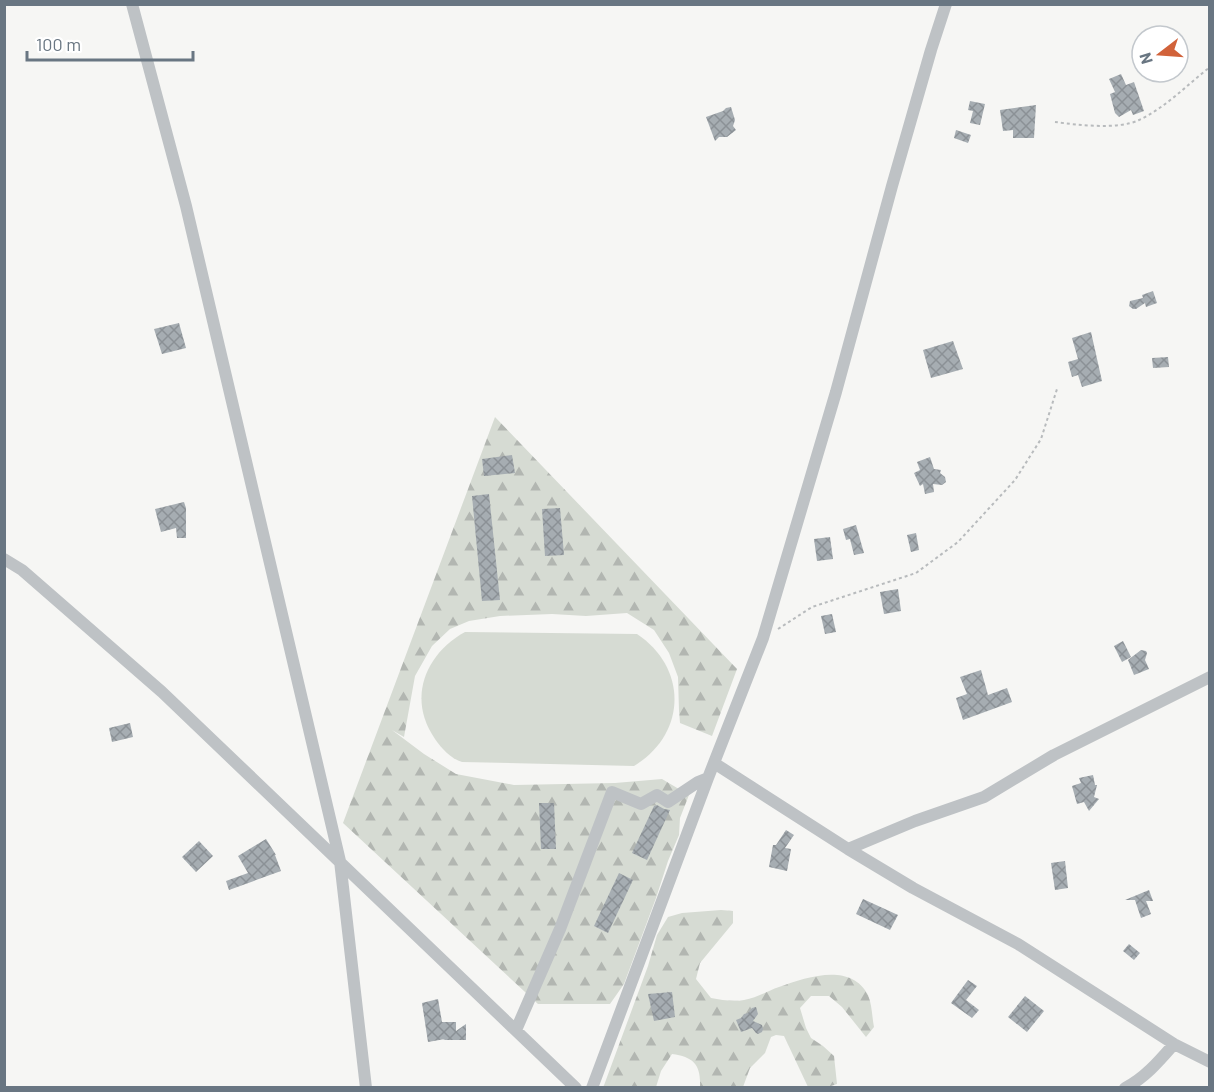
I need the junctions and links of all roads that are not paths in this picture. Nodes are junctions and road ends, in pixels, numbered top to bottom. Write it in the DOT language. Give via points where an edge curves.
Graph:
graph roads {
  1 [pos="132,4"];
  2 [pos="946,4"];
  3 [pos="4,559"];
  4 [pos="1209,676"];
  5 [pos="714,763"];
  6 [pos="708,778"];
  7 [pos="848,849"];
  8 [pos="340,861"];
  9 [pos="516,1030"];
  10 [pos="1174,1044"];
  11 [pos="1209,1062"];
  12 [pos="366,1088"];
  13 [pos="576,1088"];
  14 [pos="592,1088"];
  15 [pos="1125,1088"];
  1 -- 8 [label="street" via="186,206"];
  2 -- 5 [label="street" via="763,638"];
  3 -- 8 [label="street" via="22,570 162,692"];
  4 -- 7 [label="street" via="1054,755 984,797"];
  5 -- 6 [label="street"];
  5 -- 7 [label="street"];
  6 -- 9 [label="street" via="668,802 657,795 641,804 612,792 560,929"];
  6 -- 14 [label="street"];
  7 -- 10 [label="street" via="1018,944"];
  8 -- 9 [label="street"];
  8 -- 12 [label="street"];
  9 -- 13 [label="street"];
  10 -- 11 [label="street"];
  10 -- 15 [label="street" via="1155,1066"];
}
